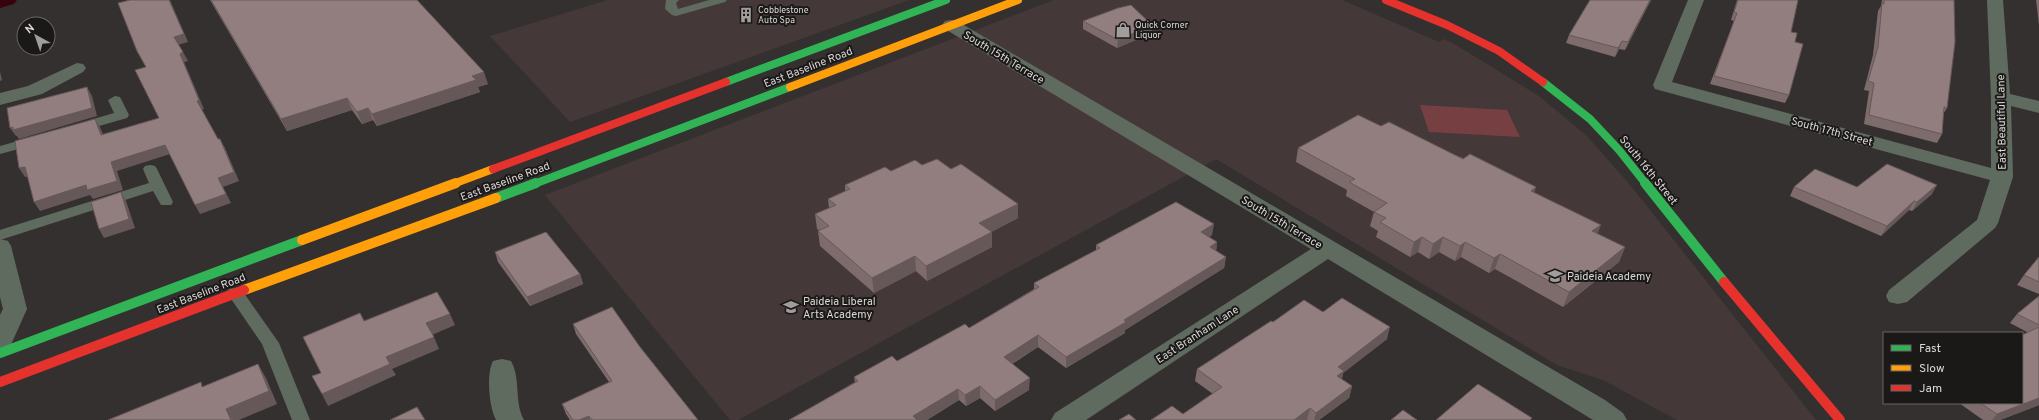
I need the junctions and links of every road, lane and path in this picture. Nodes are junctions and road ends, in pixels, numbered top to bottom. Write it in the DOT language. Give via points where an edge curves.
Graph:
graph roads {
  1 [pos="674,0"];
  2 [pos="720,0"];
  3 [pos="946,0"];
  4 [pos="1018,0"];
  5 [pos="1386,0"];
  6 [pos="1696,0"];
  7 [pos="1994,0"];
  8 [pos="922,9"];
  9 [pos="941,20"];
  10 [pos="77,68"];
  11 [pos="2001,98"];
  12 [pos="0,99"];
  13 [pos="115,100"];
  14 [pos="2039,107"];
  15 [pos="68,131"];
  16 [pos="46,137"];
  17 [pos="0,150"];
  18 [pos="150,169"];
  19 [pos="2002,177"];
  20 [pos="157,185"];
  21 [pos="166,202"];
  22 [pos="0,235"];
  23 [pos="1328,249"];
  24 [pos="2,262"];
  25 [pos="235,293"];
  26 [pos="1898,296"];
  27 [pos="0,343"];
  28 [pos="0,354"];
  29 [pos="502,368"];
  30 [pos="0,382"];
  31 [pos="301,420"];
  32 [pos="510,420"];
  33 [pos="1065,420"];
  34 [pos="1613,420"];
  35 [pos="1840,420"];
  1 -- 2 [label="lane" via="670,2 671,9 676,13"];
  3 -- 8 [label="main road, East Baseline Road"];
  4 -- 9 [label="main road, East Baseline Road"];
  5 -- 35 [label="main road, South 16th Street" via="1447,25 1499,51 1590,119 1619,150 1742,306"];
  6 -- 19 [label="street, South 17th Street" via="1662,85"];
  7 -- 11 [label="street, East Beautiful Lane"];
  8 -- 9 [label="main road"];
  8 -- 28 [label="main road, East Baseline Road"];
  9 -- 23 [label="street, South 15th Terrace"];
  9 -- 25 [label="main road, East Baseline Road" via="523,188"];
  10 -- 12 [label="street" via="35,90"];
  11 -- 14 [label="street"];
  11 -- 19 [label="street, East Beautiful Lane"];
  13 -- 15 [label="lane" via="122,115"];
  16 -- 17 [label="lane"];
  18 -- 20 [label="lane"];
  19 -- 26 [label="street, East Beautiful Lane" via="1987,222"];
  20 -- 21 [label="lane"];
  20 -- 22 [label="lane"];
  23 -- 33 [label="street, East Branham Lane"];
  23 -- 34 [label="street, South 15th Terrace" via="1588,402"];
  24 -- 27 [label="street" via="14,312"];
  25 -- 30 [label="main road, East Baseline Road"];
  25 -- 31 [label="lane" via="270,343"];
  29 -- 32 [label="street" via="505,411"];
}
